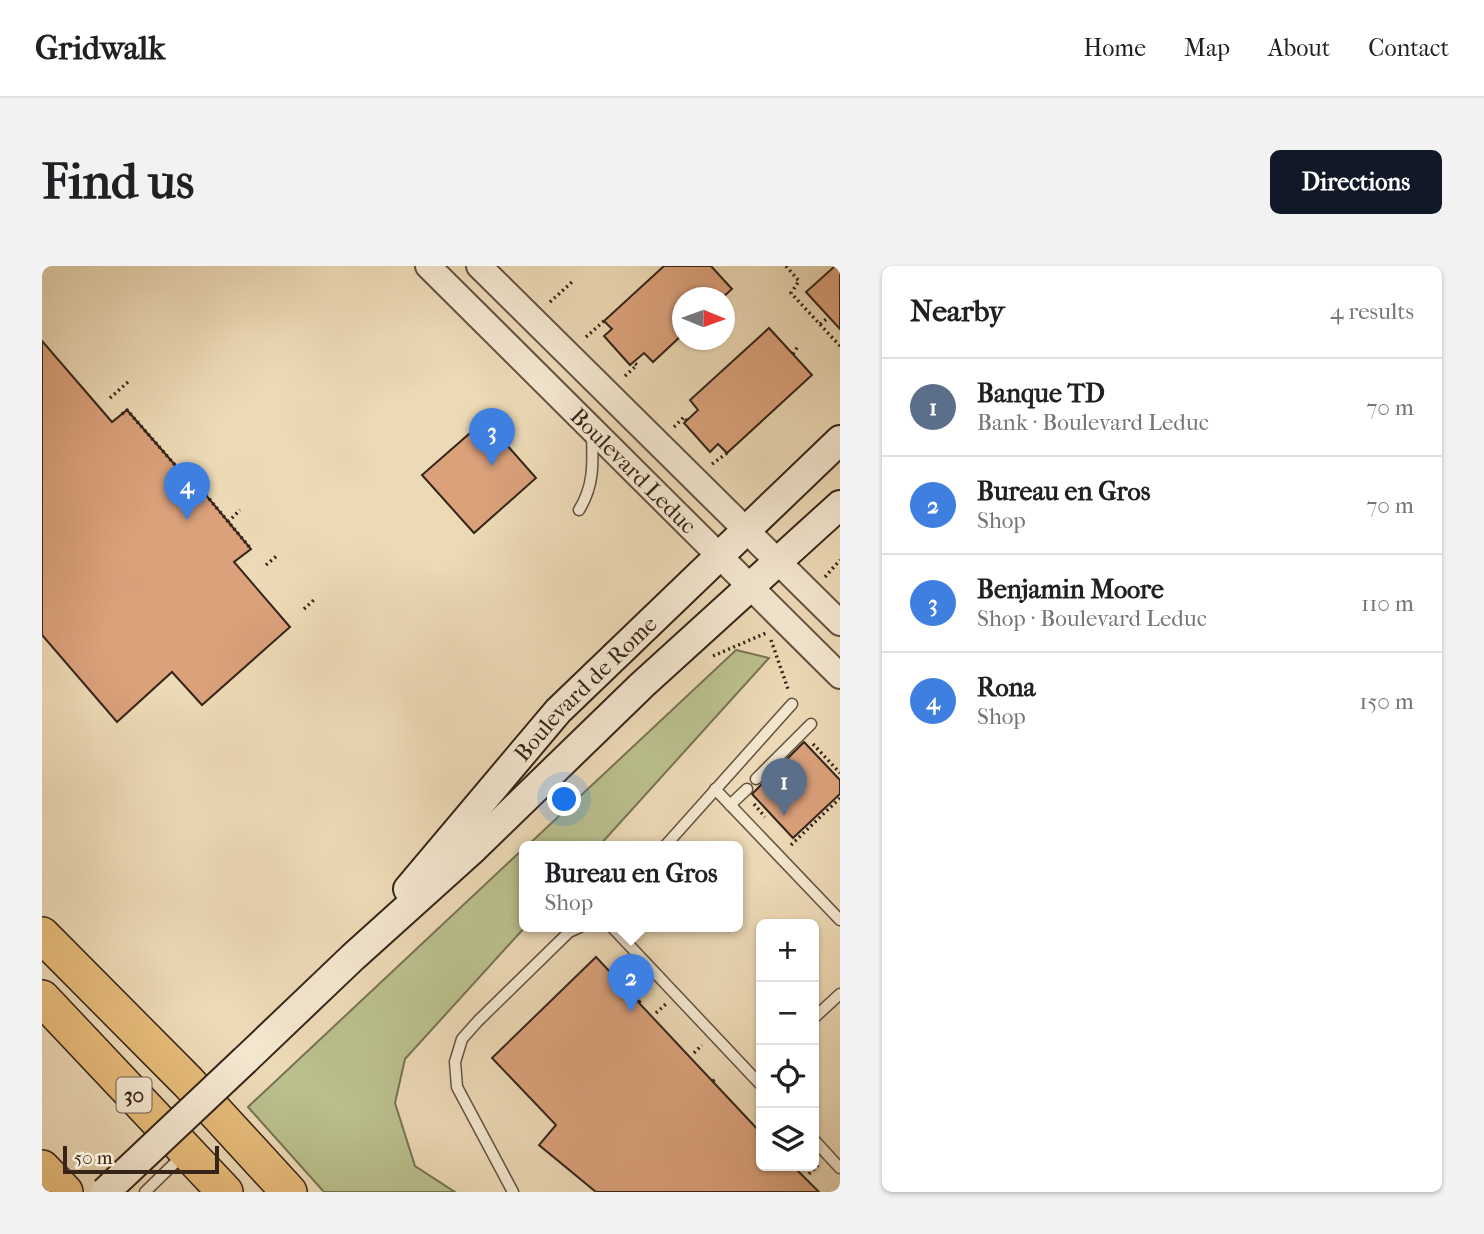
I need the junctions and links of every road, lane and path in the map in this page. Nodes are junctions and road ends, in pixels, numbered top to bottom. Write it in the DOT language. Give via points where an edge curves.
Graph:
graph roads {
  1 [pos="428,266"];
  2 [pos="479,266"];
  3 [pos="786,266"];
  4 [pos="572,282"];
  5 [pos="550,302"];
  6 [pos="829,317"];
  7 [pos="604,321"];
  8 [pos="820,324"];
  9 [pos="586,337"];
  10 [pos="798,346"];
  11 [pos="840,346"];
  12 [pos="793,354"];
  13 [pos="634,362"];
  14 [pos="625,376"];
  15 [pos="128,382"];
  16 [pos="110,398"];
  17 [pos="122,414"];
  18 [pos="687,421"];
  19 [pos="674,427"];
  20 [pos="591,429"];
  21 [pos="840,440"];
  22 [pos="727,453"];
  23 [pos="203,467"];
  24 [pos="705,470"];
  25 [pos="191,478"];
  26 [pos="840,505"];
  27 [pos="240,510"];
  28 [pos="579,510"];
  29 [pos="228,522"];
  30 [pos="745,528"];
  31 [pos="251,549"];
  32 [pos="278,555"];
  33 [pos="720,555"];
  34 [pos="840,560"];
  35 [pos="777,561"];
  36 [pos="266,565"];
  37 [pos="832,570"];
  38 [pos="750,586"];
  39 [pos="316,598"];
  40 [pos="304,609"];
  41 [pos="840,623"];
  42 [pos="772,628"];
  43 [pos="767,633"];
  44 [pos="703,662"];
  45 [pos="840,676"];
  46 [pos="792,704"];
  47 [pos="811,724"];
  48 [pos="809,739"];
  49 [pos="840,773"];
  50 [pos="756,779"];
  51 [pos="715,789"];
  52 [pos="747,789"];
  53 [pos="840,798"];
  54 [pos="730,805"];
  55 [pos="669,841"];
  56 [pos="792,845"];
  57 [pos="42,909"];
  58 [pos="840,920"];
  59 [pos="569,932"];
  60 [pos="617,932"];
  61 [pos="42,935"];
  62 [pos="353,957"];
  63 [pos="634,974"];
  64 [pos="626,982"];
  65 [pos="840,994"];
  66 [pos="42,998"];
  67 [pos="665,1004"];
  68 [pos="656,1013"];
  69 [pos="819,1013"];
  70 [pos="702,1045"];
  71 [pos="694,1053"];
  72 [pos="756,1071"];
  73 [pos="752,1075"];
  74 [pos="756,1079"];
  75 [pos="188,1082"];
  76 [pos="819,1145"];
  77 [pos="187,1152"];
  78 [pos="42,1168"];
  79 [pos="840,1168"];
  80 [pos="811,1171"];
  81 [pos="808,1174"];
  82 [pos="65,1192"];
  83 [pos="105,1192"];
  84 [pos="145,1192"];
  85 [pos="225,1192"];
  86 [pos="289,1192"];
  87 [pos="513,1192"];
  1 -- 20 [label="street, Boulevard Leduc"];
  2 -- 30 [label="street, Boulevard Leduc"];
  3 -- 8 [label="path" via="799,281 791,293"];
  4 -- 5 [label="path"];
  6 -- 8 [label="path"];
  7 -- 9 [label="path"];
  8 -- 11 [label="path"];
  10 -- 12 [label="path"];
  13 -- 14 [label="path"];
  15 -- 16 [label="path"];
  17 -- 25 [label="path" via="127,410"];
  18 -- 19 [label="path" via="684,417"];
  20 -- 28 [label="lane" via="593,474"];
  20 -- 33 [label="street, Boulevard Leduc"];
  21 -- 30 [label="main road, Boulevard de Rome"];
  22 -- 24 [label="path"];
  23 -- 25 [label="path"];
  25 -- 29 [label="path"];
  26 -- 35 [label="main road, Boulevard de Rome"];
  27 -- 29 [label="path"];
  29 -- 31 [label="path"];
  30 -- 33 [label="main road, Boulevard de Rome"];
  30 -- 35 [label="street, Boulevard Leduc"];
  32 -- 36 [label="path"];
  33 -- 38 [label="street, Boulevard Leduc"];
  33 -- 62 [label="main road, Boulevard de Rome" via="550,720"];
  34 -- 37 [label="path"];
  35 -- 38 [label="main road, Boulevard de Rome"];
  35 -- 41 [label="street, Boulevard Leduc"];
  38 -- 45 [label="street, Boulevard Leduc"];
  38 -- 62 [label="main road, Boulevard de Rome"];
  39 -- 40 [label="path"];
  42 -- 43 [label="path"];
  43 -- 44 [label="path"];
  43 -- 46 [label="path" via="785,673"];
  46 -- 51 [label="lane"];
  47 -- 50 [label="lane"];
  48 -- 49 [label="path"];
  51 -- 54 [label="lane"];
  51 -- 55 [label="lane"];
  52 -- 54 [label="lane"];
  53 -- 56 [label="path"];
  54 -- 58 [label="lane"];
  57 -- 75 [label="highway"];
  59 -- 87 [label="lane" via="478,1021 457,1051 457,1087"];
  60 -- 73 [label="lane"];
  61 -- 75 [label="highway"];
  62 -- 83 [label="main road, Boulevard de Rome, bridge"];
  63 -- 64 [label="path"];
  65 -- 69 [label="lane"];
  66 -- 77 [label="highway, 30"];
  67 -- 68 [label="path"];
  70 -- 71 [label="path"];
  72 -- 73 [label="lane"];
  73 -- 74 [label="lane"];
  75 -- 86 [label="highway"];
  76 -- 79 [label="lane"];
  77 -- 84 [label="lane"];
  77 -- 85 [label="highway, 30"];
  78 -- 82 [label="highway"];
  80 -- 81 [label="path"];
}
